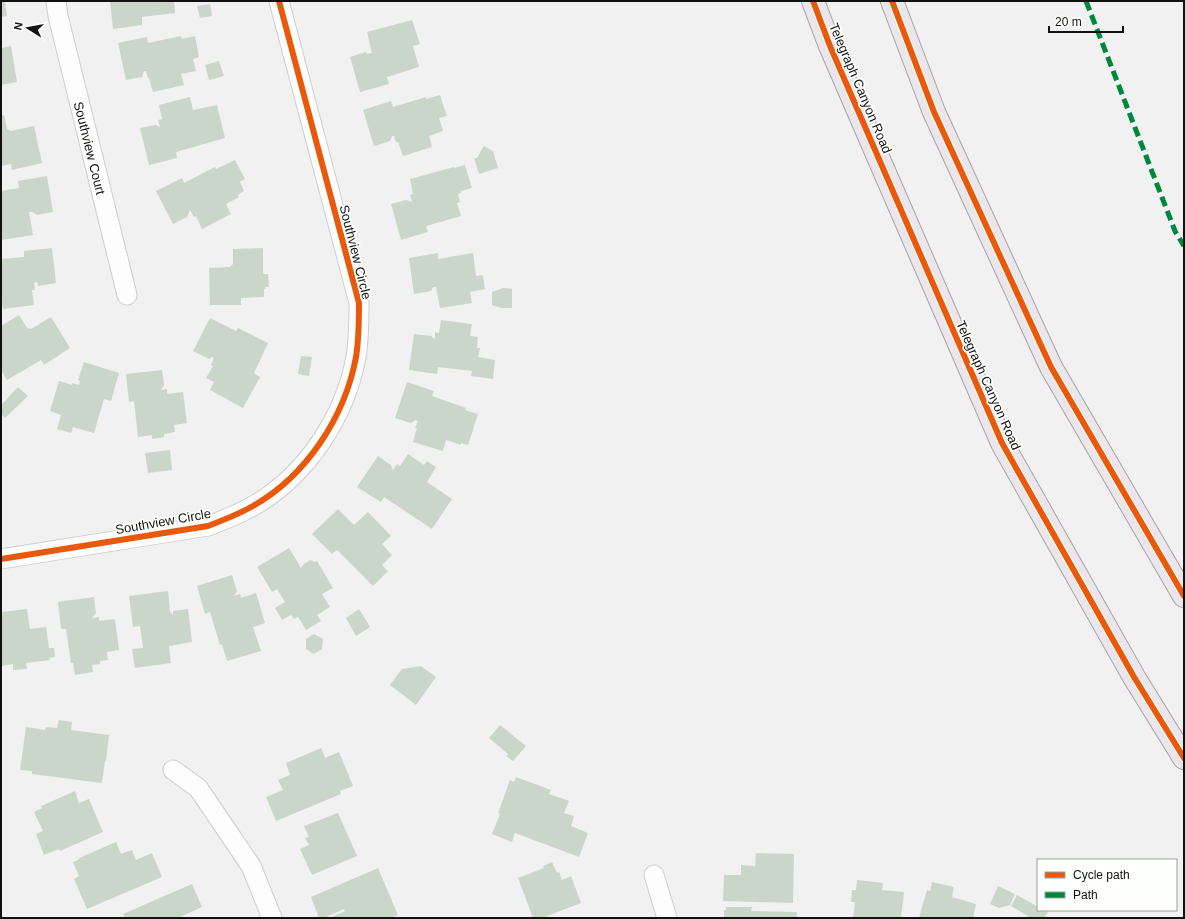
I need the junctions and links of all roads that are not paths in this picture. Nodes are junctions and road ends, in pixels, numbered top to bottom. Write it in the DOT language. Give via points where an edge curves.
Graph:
graph roads {
  1 [pos="56,1"];
  2 [pos="279,1"];
  3 [pos="814,1"];
  4 [pos="892,1"];
  5 [pos="127,295"];
  6 [pos="1,560"];
  7 [pos="1184,596"];
  8 [pos="1184,758"];
  9 [pos="174,770"];
  10 [pos="654,875"];
  11 [pos="272,918"];
  12 [pos="667,918"];
  1 -- 5 [label="street, Southview Court"];
  2 -- 6 [label="street, Southview Circle" via="359,303 356,357 339,410 318,445 293,475 254,505 232,517 208,526"];
  3 -- 8 [label="main road, Telegraph Canyon Road" via="830,46 1002,443 1134,677"];
  4 -- 7 [label="main road" via="934,112 1051,367"];
  9 -- 11 [label="street" via="198,788 240,849 251,866"];
  10 -- 12 [label="street"];
}
